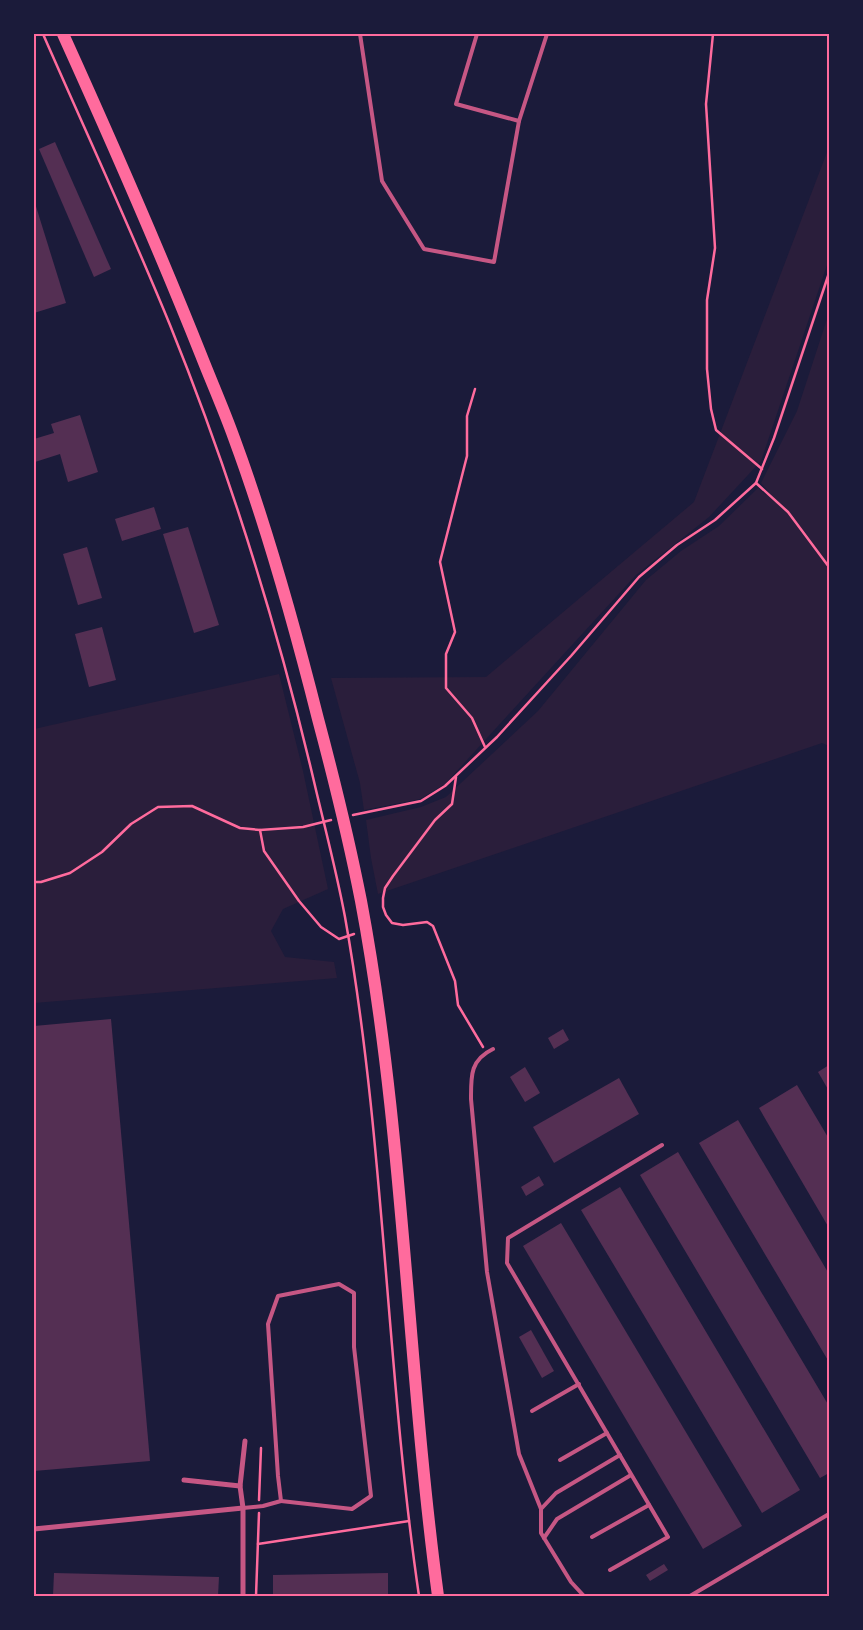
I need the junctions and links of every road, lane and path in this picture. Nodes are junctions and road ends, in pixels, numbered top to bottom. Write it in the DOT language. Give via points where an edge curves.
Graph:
graph roads {
  1 [pos="43,34"];
  2 [pos="63,34"];
  3 [pos="360,34"];
  4 [pos="478,34"];
  5 [pos="547,34"];
  6 [pos="713,34"];
  7 [pos="519,121"];
  8 [pos="829,273"];
  9 [pos="474,389"];
  10 [pos="762,469"];
  11 [pos="756,483"];
  12 [pos="829,567"];
  13 [pos="486,748"];
  14 [pos="456,776"];
  15 [pos="388,808"];
  16 [pos="303,827"];
  17 [pos="260,830"];
  18 [pos="34,882"];
  19 [pos="366,932"];
  20 [pos="347,936"];
  21 [pos="493,1048"];
  22 [pos="486,1052"];
  23 [pos="662,1145"];
  24 [pos="579,1384"];
  25 [pos="532,1412"];
  26 [pos="607,1433"];
  27 [pos="245,1441"];
  28 [pos="261,1448"];
  29 [pos="620,1455"];
  30 [pos="560,1460"];
  31 [pos="631,1475"];
  32 [pos="184,1480"];
  33 [pos="240,1486"];
  34 [pos="281,1501"];
  35 [pos="649,1504"];
  36 [pos="259,1507"];
  37 [pos="244,1508"];
  38 [pos="541,1509"];
  39 [pos="829,1514"];
  40 [pos="409,1521"];
  41 [pos="34,1529"];
  42 [pos="592,1537"];
  43 [pos="544,1538"];
  44 [pos="258,1544"];
  45 [pos="610,1570"];
  46 [pos="243,1596"];
  47 [pos="256,1596"];
  48 [pos="419,1596"];
  49 [pos="438,1596"];
  50 [pos="584,1596"];
  51 [pos="690,1596"];
  1 -- 20 [label="path" via="170,325 236,504 295,700"];
  2 -- 19 [label="main road" via="176,291 240,456 306,668 335,783"];
  3 -- 7 [label="lane" via="382,181 424,248 494,262"];
  4 -- 7 [label="lane" via="456,104"];
  5 -- 7 [label="lane"];
  6 -- 10 [label="path" via="706,104 715,248 707,300 707,369 711,409 716,430"];
  8 -- 10 [label="path"];
  9 -- 13 [label="path" via="467,416 468,456 440,562 455,632 446,654 446,688 472,718"];
  10 -- 11 [label="path"];
  11 -- 12 [label="path" via="788,512"];
  11 -- 13 [label="path" via="715,520 677,545 639,577"];
  13 -- 14 [label="path"];
  14 -- 15 [label="path" via="421,801"];
  14 -- 22 [label="path" via="452,804 435,820 385,888 383,907 392,923 427,922 433,926 456,981 458,1005"];
  16 -- 17 [label="path"];
  17 -- 18 [label="path" via="240,828 192,806 158,807 131,824 102,852 70,873"];
  17 -- 20 [label="path" via="264,851 299,902 322,928 339,938"];
  19 -- 20 [label="path"];
  19 -- 49 [label="main road" via="396,1170"];
  20 -- 40 [label="path" via="370,1100"];
  21 -- 22 [label="lane"];
  22 -- 38 [label="lane" via="476,1062 471,1077 471,1099 487,1272 519,1454"];
  23 -- 24 [label="lane" via="508,1238 507,1262"];
  24 -- 25 [label="lane"];
  24 -- 26 [label="lane"];
  26 -- 29 [label="lane"];
  26 -- 30 [label="lane"];
  27 -- 33 [label="street"];
  28 -- 36 [label="path"];
  29 -- 31 [label="lane"];
  29 -- 38 [label="lane" via="561,1489"];
  31 -- 35 [label="lane"];
  31 -- 43 [label="lane" via="556,1518"];
  32 -- 33 [label="street"];
  33 -- 37 [label="street"];
  34 -- 34 [label="lane" via="352,1509 371,1496 354,1347 354,1293 339,1284 278,1296 268,1324"];
  34 -- 36 [label="lane"];
  35 -- 42 [label="lane"];
  35 -- 45 [label="lane" via="668,1537"];
  36 -- 37 [label="lane"];
  36 -- 44 [label="path"];
  37 -- 41 [label="street"];
  37 -- 46 [label="street"];
  38 -- 43 [label="lane"];
  39 -- 51 [label="lane"];
  40 -- 44 [label="path"];
  40 -- 48 [label="path"];
  43 -- 50 [label="lane" via="571,1582"];
  44 -- 47 [label="path"];
}
